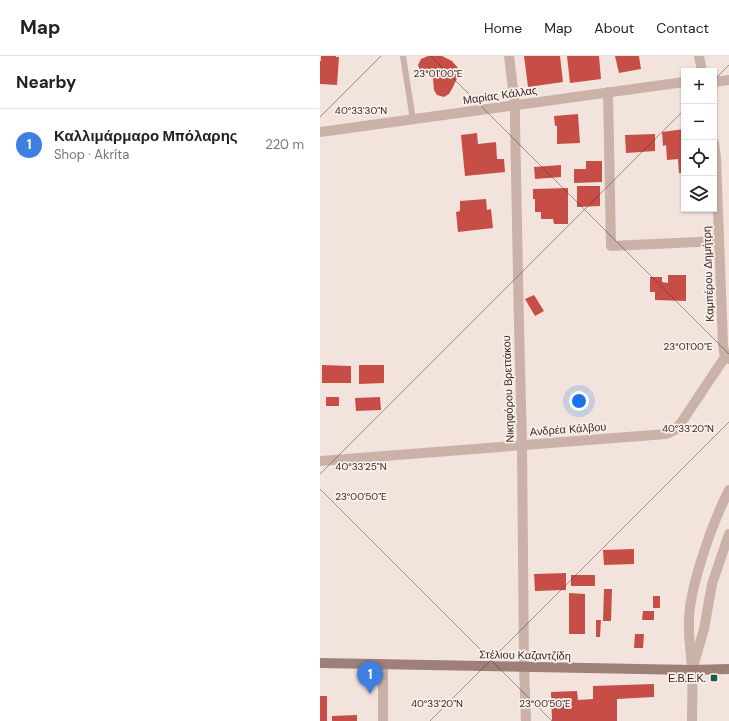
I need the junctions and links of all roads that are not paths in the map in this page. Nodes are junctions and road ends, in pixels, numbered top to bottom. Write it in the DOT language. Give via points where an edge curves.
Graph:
graph roads {
  1 [pos="403,56"];
  2 [pos="509,56"];
  3 [pos="699,56"];
  4 [pos="701,68"];
  5 [pos="729,80"];
  6 [pos="681,82"];
  7 [pos="717,82"];
  8 [pos="608,92"];
  9 [pos="515,105"];
  10 [pos="413,120"];
  11 [pos="320,132"];
  12 [pos="717,176"];
  13 [pos="719,241"];
  14 [pos="727,358"];
  15 [pos="522,445"];
  16 [pos="320,461"];
  17 [pos="729,490"];
  18 [pos="729,534"];
  19 [pos="320,663"];
  20 [pos="383,664"];
  21 [pos="524,667"];
  22 [pos="692,670"];
  23 [pos="729,670"];
  24 [pos="383,721"];
  25 [pos="526,721"];
  26 [pos="692,721"];
  1 -- 10 [label="lane"];
  2 -- 9 [label="street, Νικηφόρου Βρεττάκου"];
  3 -- 4 [label="street"];
  5 -- 7 [label="street"];
  6 -- 8 [label="street, Μαρίας Κάλλας"];
  8 -- 9 [label="street, Μαρίας Κάλλας"];
  8 -- 13 [label="street" via="611,246"];
  9 -- 10 [label="street, Μαρίας Κάλλας"];
  9 -- 15 [label="street, Νικηφόρου Βρεττάκου"];
  10 -- 11 [label="street, Μαρίας Κάλλας"];
  12 -- 13 [label="street, Καμπέρου Δημήτρη"];
  13 -- 14 [label="street, Καμπέρου Δημήτρη" via="723,345"];
  14 -- 15 [label="street, Ανδρέα Κάλβου" via="681,424 666,434"];
  15 -- 16 [label="street, Ανδρέα Κάλβου"];
  15 -- 21 [label="street, Νικηφόρου Βρεττάκου"];
  17 -- 22 [label="street" via="714,522 691,599 689,634"];
  18 -- 22 [label="street" via="712,584 704,629"];
  19 -- 20 [label="main road, Στέλιου Καζαντζίδη"];
  20 -- 21 [label="main road, Στέλιου Καζαντζίδη"];
  20 -- 24 [label="street"];
  21 -- 22 [label="main road, Στέλιου Καζαντζίδη"];
  21 -- 25 [label="street, Νικηφόρου Βρεττάκου"];
  22 -- 23 [label="main road, Στέλιου Καζαντζίδη"];
  22 -- 26 [label="street"];
}
